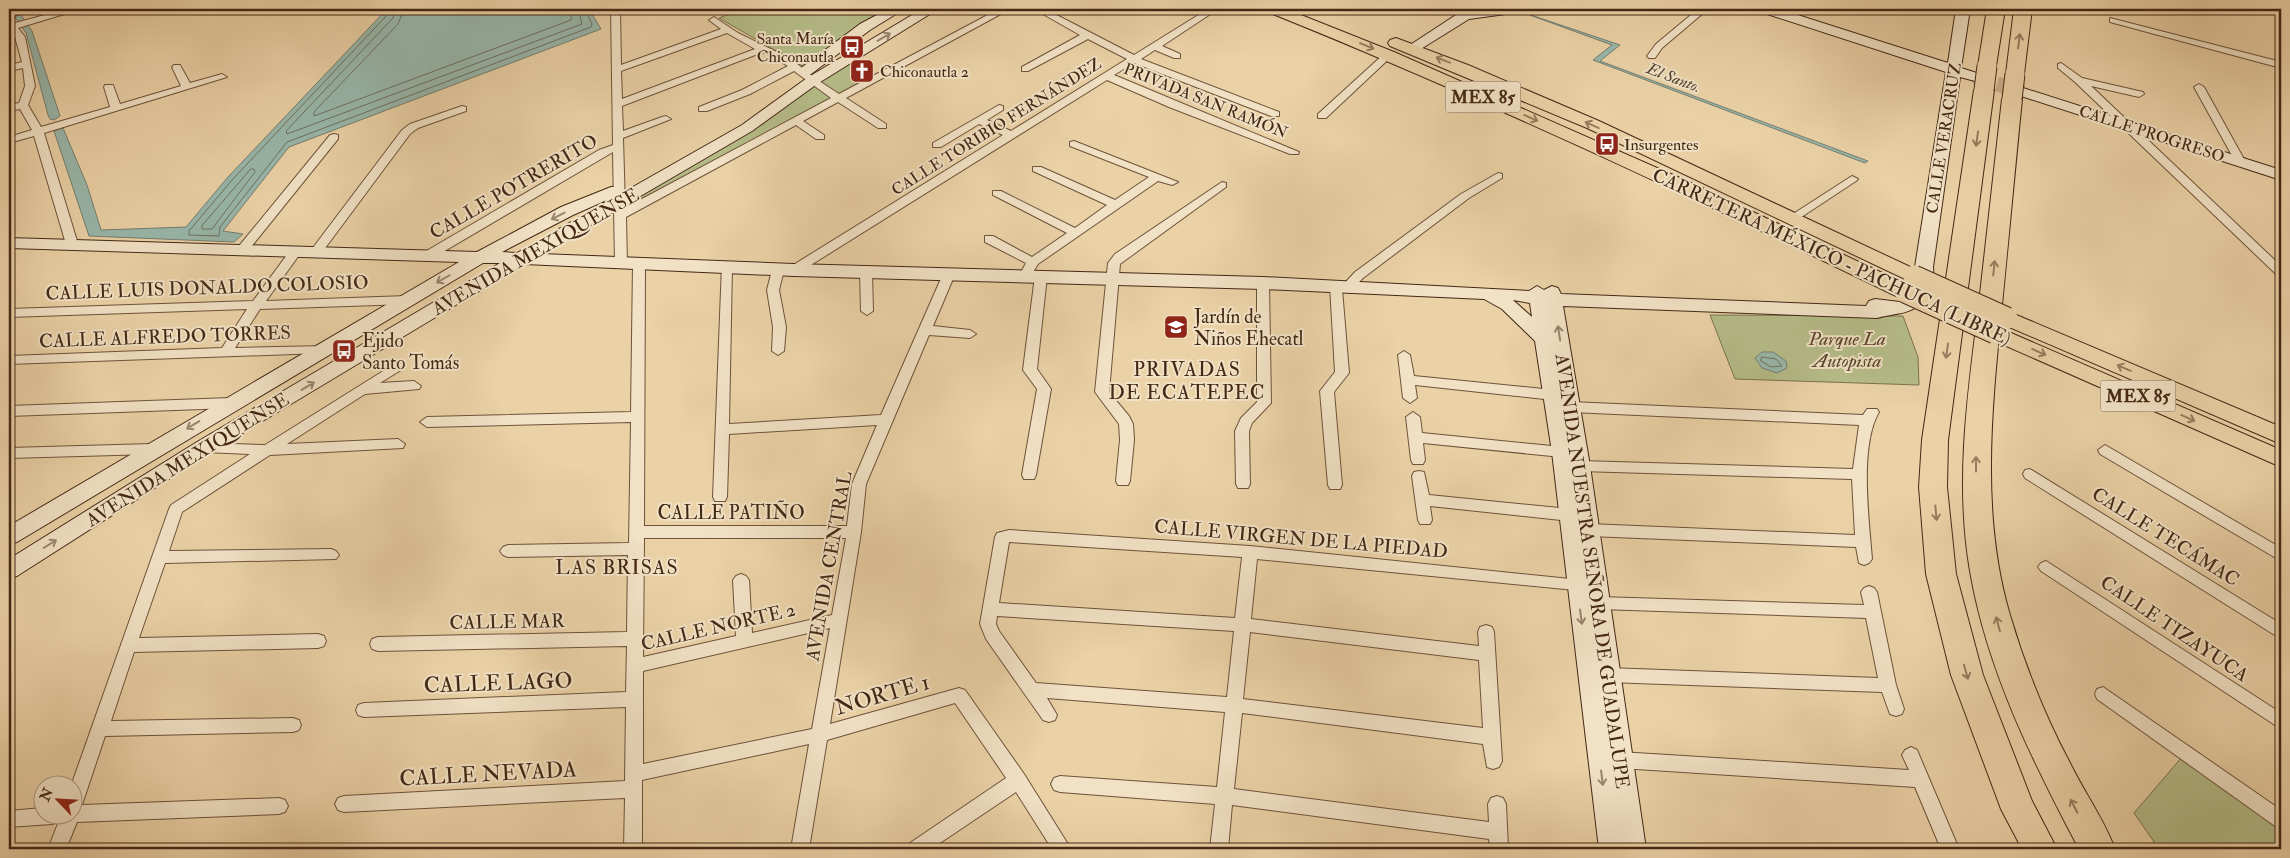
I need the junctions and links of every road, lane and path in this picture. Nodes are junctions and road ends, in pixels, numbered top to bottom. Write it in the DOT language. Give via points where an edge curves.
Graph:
graph roads {
  1 [pos="29,9"];
  2 [pos="76,9"];
  3 [pos="615,9"];
  4 [pos="897,9"];
  5 [pos="930,9"];
  6 [pos="1005,9"];
  7 [pos="1038,9"];
  8 [pos="1214,9"];
  9 [pos="1272,9"];
  10 [pos="1303,9"];
  11 [pos="1513,9"];
  12 [pos="1703,9"];
  13 [pos="1766,9"];
  14 [pos="1963,9"];
  15 [pos="1996,9"];
  16 [pos="2023,9"];
  17 [pos="9,14"];
  18 [pos="714,20"];
  19 [pos="2113,20"];
  20 [pos="10,25"];
  21 [pos="727,30"];
  22 [pos="1088,35"];
  23 [pos="1154,46"];
  24 [pos="763,49"];
  25 [pos="1412,49"];
  26 [pos="1388,55"];
  27 [pos="1177,56"];
  28 [pos="1652,56"];
  29 [pos="1134,59"];
  30 [pos="27,64"];
  31 [pos="2281,65"];
  32 [pos="2061,66"];
  33 [pos="177,67"];
  34 [pos="9,68"];
  35 [pos="1025,69"];
  36 [pos="616,70"];
  37 [pos="1953,70"];
  38 [pos="803,74"];
  39 [pos="1107,76"];
  40 [pos="222,77"];
  41 [pos="1982,78"];
  42 [pos="2079,80"];
  43 [pos="2199,86"];
  44 [pos="109,87"];
  45 [pos="187,87"];
  46 [pos="2017,88"];
  47 [pos="2139,94"];
  48 [pos="838,98"];
  49 [pos="23,104"];
  50 [pos="617,104"];
  51 [pos="9,108"];
  52 [pos="116,108"];
  53 [pos="999,108"];
  54 [pos="703,109"];
  55 [pos="462,110"];
  56 [pos="1275,114"];
  57 [pos="1322,116"];
  58 [pos="666,119"];
  59 [pos="979,120"];
  60 [pos="796,121"];
  61 [pos="2123,123"];
  62 [pos="882,126"];
  63 [pos="38,131"];
  64 [pos="1011,136"];
  65 [pos="334,137"];
  66 [pos="820,137"];
  67 [pos="9,140"];
  68 [pos="617,142"];
  69 [pos="1074,144"];
  70 [pos="937,145"];
  71 [pos="1294,152"];
  72 [pos="2240,161"];
  73 [pos="1684,166"];
  74 [pos="1037,169"];
  75 [pos="2281,175"];
  76 [pos="1498,176"];
  77 [pos="1156,177"];
  78 [pos="1852,179"];
  79 [pos="1172,182"];
  80 [pos="1221,185"];
  81 [pos="997,194"];
  82 [pos="619,202"];
  83 [pos="1116,205"];
  84 [pos="1799,214"];
  85 [pos="1076,233"];
  86 [pos="989,239"];
  87 [pos="9,243"];
  88 [pos="72,244"];
  89 [pos="243,249"];
  90 [pos="296,251"];
  91 [pos="316,252"];
  92 [pos="427,256"];
  93 [pos="480,257"];
  94 [pos="518,260"];
  95 [pos="621,263"];
  96 [pos="639,264"];
  97 [pos="726,268"];
  98 [pos="786,270"];
  99 [pos="1033,271"];
  100 [pos="866,272"];
  101 [pos="2281,272"];
  102 [pos="949,274"];
  103 [pos="1114,278"];
  104 [pos="1263,283"];
  105 [pos="1341,286"];
  106 [pos="1913,286"];
  107 [pos="1488,294"];
  108 [pos="1541,296"];
  109 [pos="407,300"];
  110 [pos="257,304"];
  111 [pos="867,311"];
  112 [pos="9,313"];
  113 [pos="2001,325"];
  114 [pos="926,330"];
  115 [pos="970,334"];
  116 [pos="1544,339"];
  117 [pos="322,349"];
  118 [pos="778,351"];
  119 [pos="225,353"];
  120 [pos="1404,356"];
  121 [pos="9,360"];
  122 [pos="396,367"];
  123 [pos="1407,380"];
  124 [pos="414,386"];
  125 [pos="361,390"];
  126 [pos="1410,398"];
  127 [pos="1562,401"];
  128 [pos="231,403"];
  129 [pos="9,411"];
  130 [pos="638,417"];
  131 [pos="1413,417"];
  132 [pos="888,420"];
  133 [pos="427,422"];
  134 [pos="722,429"];
  135 [pos="2281,436"];
  136 [pos="1416,437"];
  137 [pos="398,444"];
  138 [pos="204,447"];
  139 [pos="152,449"];
  140 [pos="266,450"];
  141 [pos="2105,450"];
  142 [pos="1562,452"];
  143 [pos="9,453"];
  144 [pos="2281,459"];
  145 [pos="1418,460"];
  146 [pos="1580,466"];
  147 [pos="1859,474"];
  148 [pos="2030,474"];
  149 [pos="1029,475"];
  150 [pos="1419,476"];
  151 [pos="1122,481"];
  152 [pos="1243,484"];
  153 [pos="1335,485"];
  154 [pos="720,497"];
  155 [pos="1422,500"];
  156 [pos="1570,515"];
  157 [pos="1426,520"];
  158 [pos="1589,530"];
  159 [pos="636,532"];
  160 [pos="854,532"];
  161 [pos="9,536"];
  162 [pos="1862,541"];
  163 [pos="636,549"];
  164 [pos="508,551"];
  165 [pos="1250,552"];
  166 [pos="331,555"];
  167 [pos="2281,555"];
  168 [pos="160,558"];
  169 [pos="1864,559"];
  170 [pos="2046,567"];
  171 [pos="9,570"];
  172 [pos="741,580"];
  173 [pos="1590,591"];
  174 [pos="1869,592"];
  175 [pos="990,609"];
  176 [pos="1872,612"];
  177 [pos="838,620"];
  178 [pos="1242,625"];
  179 [pos="1486,632"];
  180 [pos="2281,632"];
  181 [pos="635,639"];
  182 [pos="318,641"];
  183 [pos="744,641"];
  184 [pos="378,644"];
  185 [pos="128,645"];
  186 [pos="1487,654"];
  187 [pos="635,666"];
  188 [pos="1608,675"];
  189 [pos="1888,685"];
  190 [pos="1032,690"];
  191 [pos="2103,694"];
  192 [pos="635,700"];
  193 [pos="1234,705"];
  194 [pos="1896,709"];
  195 [pos="364,710"];
  196 [pos="1049,715"];
  197 [pos="2281,722"];
  198 [pos="293,725"];
  199 [pos="99,729"];
  200 [pos="818,736"];
  201 [pos="1491,737"];
  202 [pos="1911,755"];
  203 [pos="1620,760"];
  204 [pos="1493,761"];
  205 [pos="82,779"];
  206 [pos="1920,779"];
  207 [pos="1018,780"];
  208 [pos="635,782"];
  209 [pos="1060,784"];
  210 [pos="1224,796"];
  211 [pos="344,804"];
  212 [pos="1497,804"];
  213 [pos="279,806"];
  214 [pos="82,815"];
  215 [pos="32,817"];
  216 [pos="9,819"];
  217 [pos="2281,820"];
  218 [pos="66,826"];
  219 [pos="1498,831"];
  220 [pos="57,849"];
  221 [pos="634,849"];
  222 [pos="800,849"];
  223 [pos="916,849"];
  224 [pos="1062,849"];
  225 [pos="1219,849"];
  226 [pos="1499,849"];
  227 [pos="1612,849"];
  228 [pos="1633,849"];
  229 [pos="1950,849"];
  230 [pos="2040,849"];
  231 [pos="2098,849"];
  1 -- 17 [label="street"];
  2 -- 20 [label="street"];
  3 -- 36 [label="street"];
  4 -- 38 [label="main road, AVENIDA MEXIQUENSE" via="865,28"];
  38 -- 5 [label="main road, AVENIDA MEXIQUENSE, one-way"];
  6 -- 48 [label="street"];
  7 -- 22 [label="street"];
  8 -- 23 [label="street, CALLE TORIBIO FERNÁNDEZ"];
  9 -- 26 [label="main road, CARRETERA MÉXICO - PACHUCA (LIBRE) / MEX 85, one-way"];
  10 -- 25 [label="main road, CARRETERA MÉXICO - PACHUCA (LIBRE) / MEX 85"];
  11 -- 25 [label="main road" via="1464,16"];
  12 -- 28 [label="street" via="1659,46"];
  13 -- 37 [label="main road"];
  14 -- 37 [label="main road, CALLE VERACRUZ"];
  15 -- 41 [label="highway"];
  46 -- 16 [label="highway, one-way"];
  18 -- 21 [label="street"];
  19 -- 31 [label="street"];
  20 -- 30 [label="street" via="20,36"];
  21 -- 24 [label="street"];
  21 -- 36 [label="street"];
  22 -- 29 [label="street"];
  22 -- 35 [label="street"];
  23 -- 27 [label="street"];
  23 -- 29 [label="street, CALLE TORIBIO FERNÁNDEZ"];
  24 -- 38 [label="street"];
  24 -- 50 [label="street"];
  73 -- 25 [label="main road, CARRETERA MÉXICO - PACHUCA (LIBRE) / MEX 85, one-way" via="1444,60"];
  26 -- 57 [label="street"];
  26 -- 106 [label="main road, CARRETERA MÉXICO - PACHUCA (LIBRE) / MEX 85, one-way" via="1692,190 1715,208 1894,295"];
  29 -- 39 [label="street, CALLE TORIBIO FERNÁNDEZ"];
  29 -- 56 [label="street"];
  30 -- 34 [label="street"];
  30 -- 49 [label="street" via="30,86"];
  32 -- 42 [label="street"];
  33 -- 45 [label="street"];
  36 -- 50 [label="street"];
  37 -- 41 [label="main road"];
  37 -- 106 [label="main road, CALLE VERACRUZ"];
  38 -- 48 [label="street"];
  38 -- 54 [label="street"];
  38 -- 82 [label="main road, AVENIDA MEXIQUENSE"];
  39 -- 64 [label="street, CALLE TORIBIO FERNÁNDEZ"];
  39 -- 71 [label="street, PRIVADA SAN RAMÓN"];
  40 -- 45 [label="street"];
  41 -- 230 [label="highway, one-way" via="1935,440 1933,487 1941,574 1967,675 2018,809"];
  42 -- 47 [label="street"];
  42 -- 61 [label="street"];
  43 -- 72 [label="street"];
  44 -- 52 [label="street"];
  45 -- 52 [label="street"];
  46 -- 61 [label="main road, CALLE PROGRESO"];
  231 -- 46 [label="highway, one-way" via="2045,748 2019,687 1999,628 1979,532 1976,447"];
  48 -- 60 [label="street"];
  48 -- 62 [label="street"];
  49 -- 51 [label="street"];
  49 -- 63 [label="street"];
  50 -- 68 [label="street"];
  52 -- 63 [label="street"];
  53 -- 59 [label="street"];
  55 -- 91 [label="street" via="414,126 406,132"];
  58 -- 68 [label="street"];
  59 -- 64 [label="street"];
  59 -- 70 [label="street"];
  60 -- 66 [label="street"];
  60 -- 82 [label="street"];
  61 -- 72 [label="main road, CALLE PROGRESO"];
  61 -- 101 [label="street"];
  63 -- 67 [label="street"];
  63 -- 88 [label="street"];
  64 -- 98 [label="street, CALLE TORIBIO FERNÁNDEZ"];
  65 -- 89 [label="street"];
  68 -- 82 [label="street"];
  68 -- 92 [label="street, CALLE POTRERITO"];
  69 -- 77 [label="street"];
  72 -- 75 [label="main road, CALLE PROGRESO"];
  73 -- 84 [label="main road"];
  73 -- 106 [label="main road, CARRETERA MÉXICO - PACHUCA (LIBRE) / MEX 85"];
  74 -- 83 [label="street"];
  76 -- 105 [label="street" via="1465,196"];
  77 -- 79 [label="street"];
  77 -- 83 [label="street"];
  78 -- 84 [label="street"];
  80 -- 103 [label="street" via="1119,257 1114,263"];
  81 -- 85 [label="street"];
  82 -- 93 [label="main road, AVENIDA MEXIQUENSE, one-way" via="567,211"];
  82 -- 94 [label="main road, AVENIDA MEXIQUENSE"];
  82 -- 95 [label="street"];
  83 -- 85 [label="street"];
  84 -- 106 [label="main road"];
  85 -- 99 [label="street"];
  86 -- 99 [label="street"];
  87 -- 88 [label="main road"];
  88 -- 89 [label="main road"];
  89 -- 90 [label="main road"];
  90 -- 91 [label="main road"];
  90 -- 110 [label="street"];
  91 -- 92 [label="main road"];
  92 -- 93 [label="main road"];
  93 -- 94 [label="main road"];
  93 -- 109 [label="main road, AVENIDA MEXIQUENSE, one-way"];
  94 -- 95 [label="main road"];
  138 -- 94 [label="main road, AVENIDA MEXIQUENSE, one-way"];
  95 -- 96 [label="main road"];
  96 -- 97 [label="main road"];
  96 -- 130 [label="street"];
  97 -- 98 [label="main road"];
  97 -- 134 [label="street"];
  98 -- 100 [label="main road"];
  98 -- 118 [label="street" via="773,280 772,290 780,328"];
  99 -- 102 [label="main road"];
  99 -- 103 [label="main road"];
  99 -- 149 [label="street" via="1030,370 1044,389"];
  100 -- 102 [label="main road"];
  100 -- 111 [label="street"];
  102 -- 114 [label="street, AVENIDA CENTRAL"];
  103 -- 104 [label="main road"];
  103 -- 151 [label="street" via="1102,392 1106,402 1125,421"];
  104 -- 105 [label="main road"];
  104 -- 152 [label="street" via="1264,403 1246,421 1242,430"];
  105 -- 107 [label="main road"];
  105 -- 153 [label="street" via="1342,372 1327,391"];
  106 -- 108 [label="main road" via="1887,308 1877,312"];
  106 -- 113 [label="main road, CARRETERA MÉXICO - PACHUCA (LIBRE) / MEX 85, bridge"];
  107 -- 108 [label="main road"];
  107 -- 116 [label="main road" via="1508,305"];
  108 -- 116 [label="main road, AVENIDA NUESTRA SEÑORA DE GUADALUPE"];
  127 -- 108 [label="main road, AVENIDA NUESTRA SEÑORA DE GUADALUPE, one-way"];
  109 -- 110 [label="street, CALLE LUIS DONALDO COLOSIO"];
  109 -- 117 [label="main road, AVENIDA MEXIQUENSE"];
  110 -- 112 [label="street, CALLE LUIS DONALDO COLOSIO"];
  110 -- 119 [label="street"];
  135 -- 113 [label="main road, CARRETERA MÉXICO - PACHUCA (LIBRE) / MEX 85, one-way"];
  113 -- 144 [label="main road, CARRETERA MÉXICO - PACHUCA (LIBRE) / MEX 85, one-way"];
  114 -- 115 [label="street"];
  114 -- 132 [label="street, AVENIDA CENTRAL"];
  116 -- 127 [label="main road, AVENIDA NUESTRA SEÑORA DE GUADALUPE"];
  117 -- 119 [label="street, CALLE ALFREDO TORRES"];
  117 -- 128 [label="main road, AVENIDA MEXIQUENSE"];
  119 -- 121 [label="street, CALLE ALFREDO TORRES"];
  120 -- 123 [label="street"];
  122 -- 125 [label="street"];
  123 -- 126 [label="street"];
  123 -- 127 [label="street"];
  124 -- 125 [label="street"];
  125 -- 140 [label="street"];
  127 -- 142 [label="main road, AVENIDA NUESTRA SEÑORA DE GUADALUPE"];
  127 -- 146 [label="main road, AVENIDA NUESTRA SEÑORA DE GUADALUPE"];
  127 -- 147 [label="street" via="1870,416"];
  128 -- 129 [label="street"];
  128 -- 139 [label="main road, AVENIDA MEXIQUENSE, one-way"];
  130 -- 133 [label="street"];
  130 -- 159 [label="street"];
  131 -- 136 [label="street"];
  132 -- 134 [label="street"];
  132 -- 160 [label="street, AVENIDA CENTRAL" via="859,484"];
  134 -- 154 [label="street"];
  136 -- 142 [label="street"];
  136 -- 145 [label="street"];
  137 -- 140 [label="street"];
  138 -- 140 [label="street"];
  171 -- 138 [label="main road, AVENIDA MEXIQUENSE, one-way"];
  139 -- 143 [label="street"];
  139 -- 161 [label="main road, AVENIDA MEXIQUENSE"];
  140 -- 168 [label="street" via="176,509"];
  141 -- 167 [label="street"];
  142 -- 156 [label="main road, AVENIDA NUESTRA SEÑORA DE GUADALUPE"];
  146 -- 147 [label="street"];
  146 -- 158 [label="main road, AVENIDA NUESTRA SEÑORA DE GUADALUPE"];
  147 -- 162 [label="street"];
  148 -- 180 [label="street, CALLE TECÁMAC"];
  150 -- 155 [label="street"];
  155 -- 156 [label="street"];
  155 -- 157 [label="street"];
  156 -- 173 [label="main road, AVENIDA NUESTRA SEÑORA DE GUADALUPE"];
  158 -- 162 [label="street"];
  158 -- 173 [label="main road, AVENIDA NUESTRA SEÑORA DE GUADALUPE"];
  159 -- 160 [label="street, CALLE PATIÑO"];
  159 -- 163 [label="street"];
  160 -- 177 [label="street, AVENIDA CENTRAL"];
  162 -- 169 [label="street"];
  163 -- 164 [label="street"];
  163 -- 181 [label="street"];
  165 -- 173 [label="street, CALLE VIRGEN DE LA PIEDAD"];
  165 -- 175 [label="street, CALLE VIRGEN DE LA PIEDAD" via="1002,537"];
  165 -- 178 [label="street"];
  166 -- 168 [label="street"];
  168 -- 185 [label="street"];
  170 -- 197 [label="street, CALLE TIZAYUCA"];
  172 -- 183 [label="street"];
  173 -- 176 [label="street, CALLE VIRGEN DE LA PIEDAD"];
  173 -- 188 [label="main road, AVENIDA NUESTRA SEÑORA DE GUADALUPE"];
  173 -- 227 [label="main road, AVENIDA NUESTRA SEÑORA DE GUADALUPE, one-way"];
  174 -- 176 [label="street"];
  175 -- 178 [label="street"];
  175 -- 190 [label="street" via="988,624 992,634"];
  176 -- 189 [label="street"];
  177 -- 183 [label="street, CALLE NORTE 2"];
  177 -- 200 [label="street, AVENIDA CENTRAL"];
  178 -- 186 [label="street"];
  178 -- 193 [label="street"];
  179 -- 186 [label="street"];
  181 -- 184 [label="street, CALLE MAR"];
  181 -- 187 [label="street"];
  182 -- 185 [label="street"];
  183 -- 187 [label="street, CALLE NORTE 2"];
  185 -- 199 [label="street"];
  186 -- 201 [label="street"];
  187 -- 192 [label="street"];
  188 -- 189 [label="street"];
  188 -- 203 [label="main road, AVENIDA NUESTRA SEÑORA DE GUADALUPE"];
  189 -- 194 [label="street"];
  190 -- 193 [label="street"];
  190 -- 196 [label="street"];
  191 -- 217 [label="street"];
  192 -- 195 [label="street, CALLE LAGO"];
  192 -- 208 [label="street"];
  193 -- 201 [label="street"];
  193 -- 210 [label="street"];
  198 -- 199 [label="street"];
  199 -- 205 [label="street"];
  200 -- 207 [label="street, NORTE 1" via="959,695"];
  200 -- 208 [label="street, NORTE 1"];
  200 -- 222 [label="street, AVENIDA CENTRAL"];
  201 -- 204 [label="street"];
  202 -- 206 [label="street"];
  203 -- 206 [label="street"];
  203 -- 228 [label="main road, AVENIDA NUESTRA SEÑORA DE GUADALUPE"];
  206 -- 229 [label="street"];
  207 -- 223 [label="street"];
  207 -- 224 [label="street"];
  208 -- 211 [label="street, CALLE NEVADA"];
  208 -- 221 [label="street"];
  209 -- 210 [label="street"];
  210 -- 219 [label="street"];
  210 -- 225 [label="street"];
  212 -- 219 [label="street"];
  213 -- 214 [label="street"];
  215 -- 216 [label="street"];
  218 -- 220 [label="street"];
  219 -- 226 [label="street"];
}
